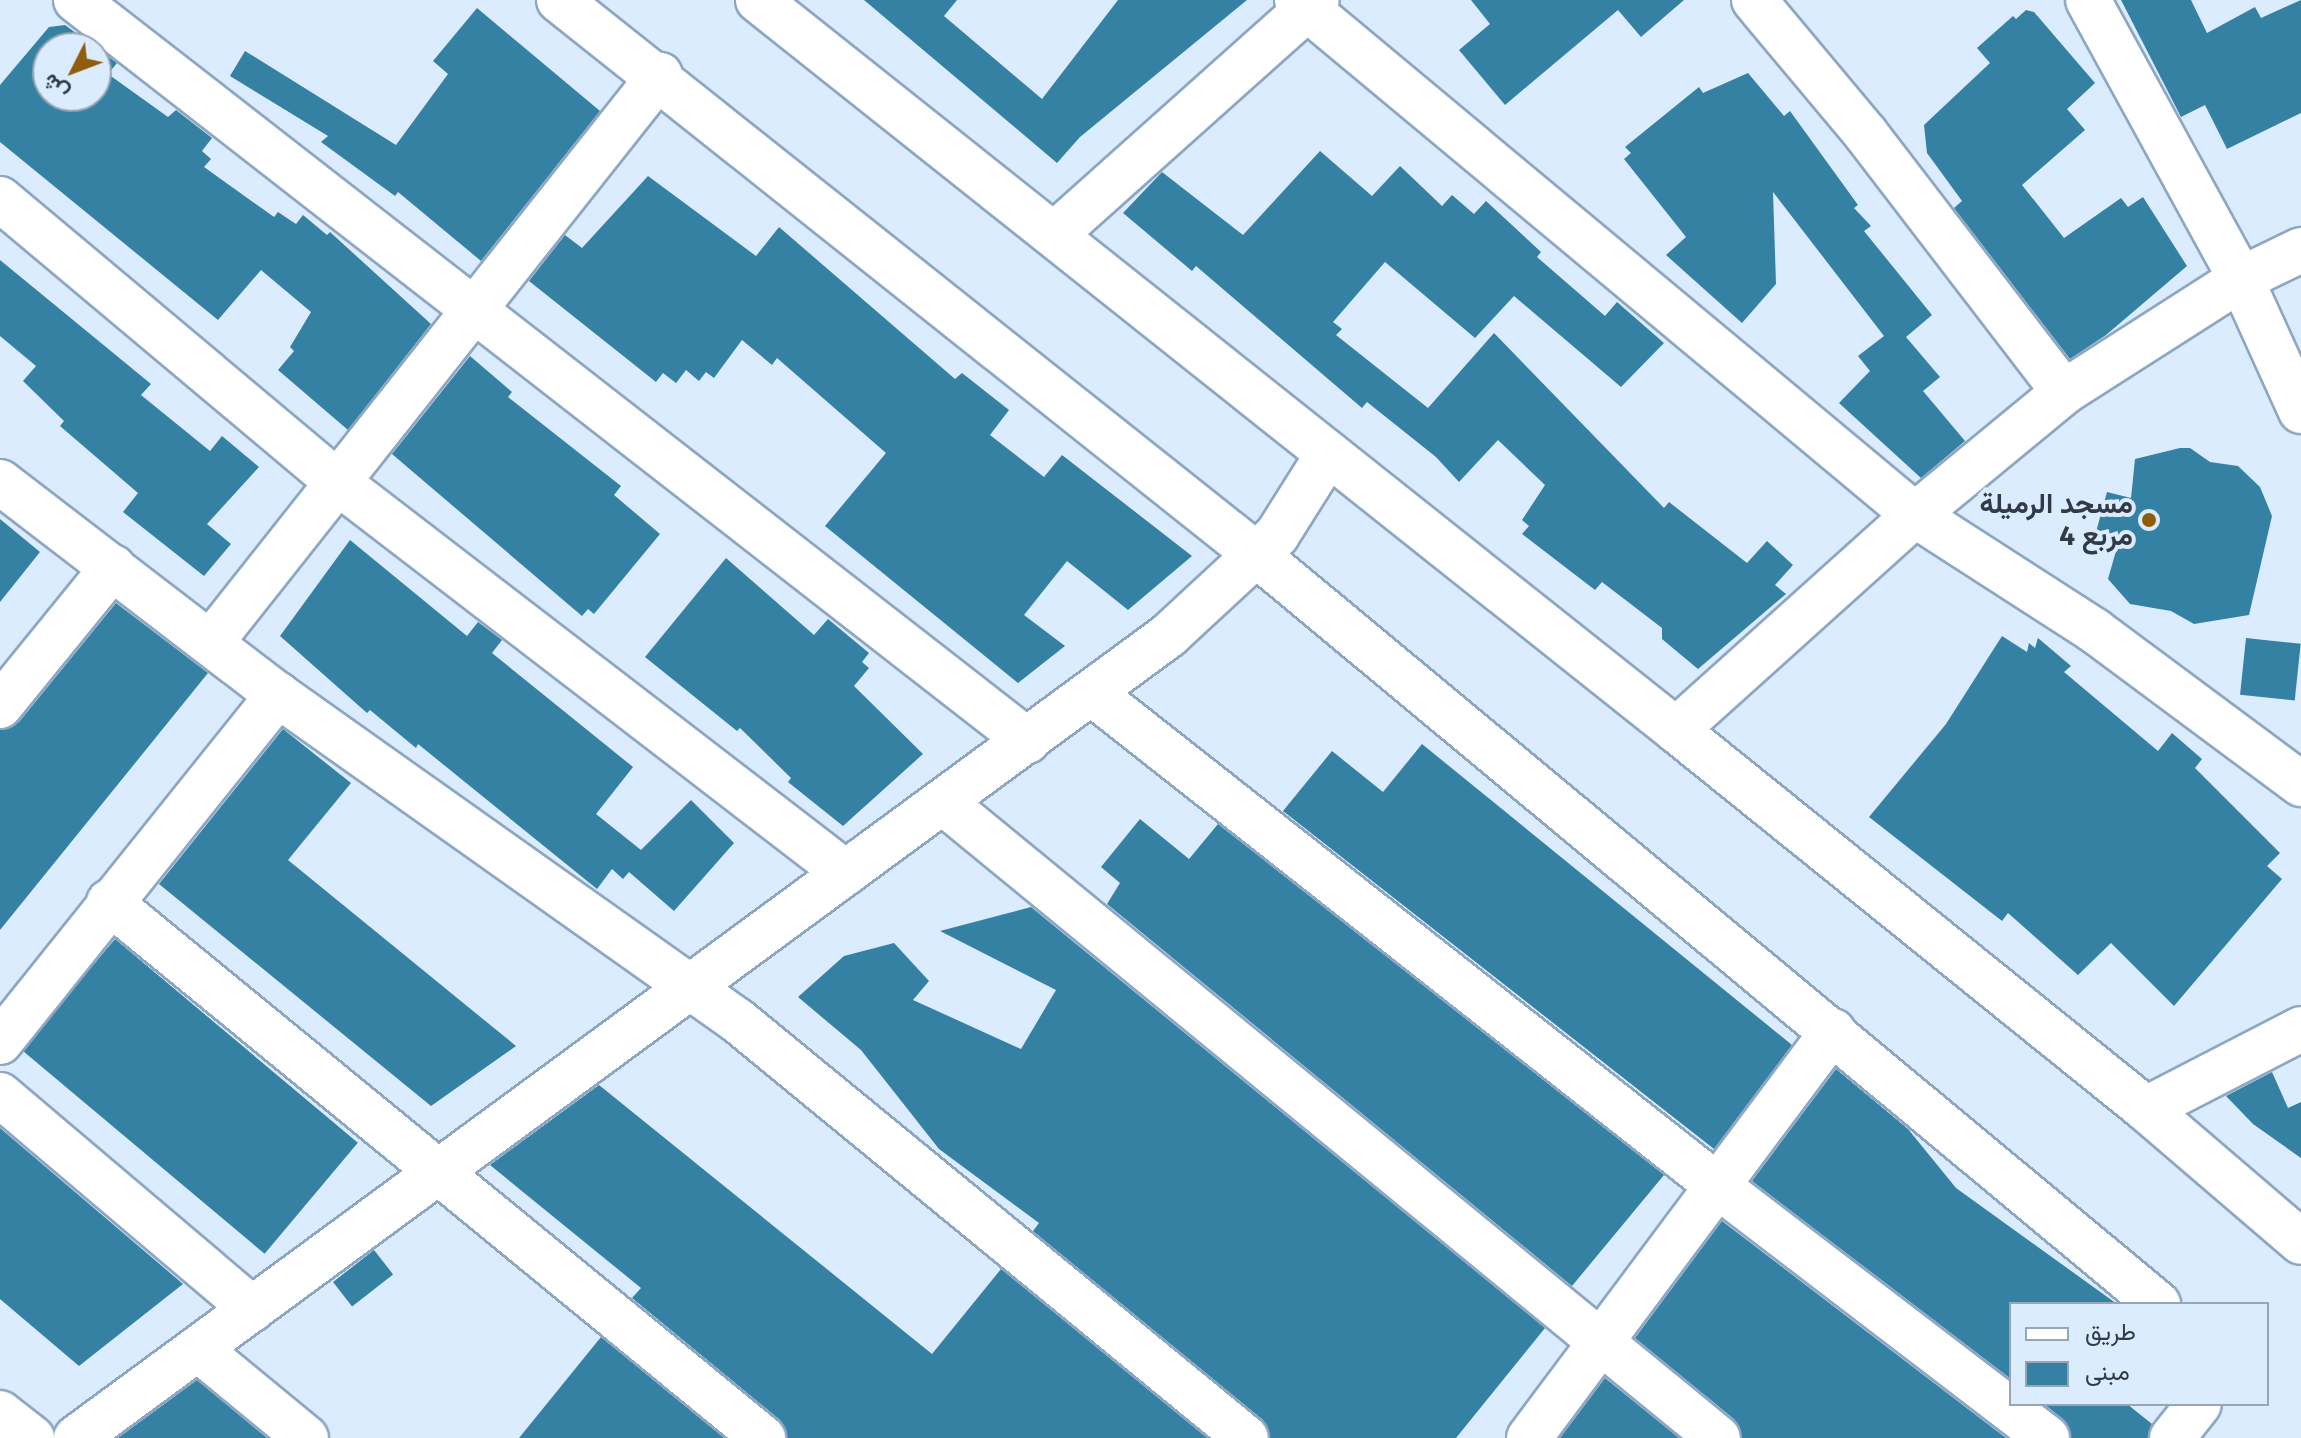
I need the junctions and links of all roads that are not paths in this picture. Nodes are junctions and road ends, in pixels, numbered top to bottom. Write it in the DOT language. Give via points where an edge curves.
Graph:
graph roads {
  1 [pos="76,0"];
  2 [pos="559,0"];
  3 [pos="758,0"];
  4 [pos="1754,0"];
  5 [pos="2088,0"];
  6 [pos="1306,3"];
  7 [pos="660,75"];
  8 [pos="0,199"];
  9 [pos="1055,234"];
  10 [pos="2301,250"];
  11 [pos="2241,279"];
  12 [pos="475,311"];
  13 [pos="2064,392"];
  14 [pos="2301,411"];
  15 [pos="1328,454"];
  16 [pos="0,482"];
  17 [pos="340,484"];
  18 [pos="1915,515"];
  19 [pos="1257,555"];
  20 [pos="113,567"];
  21 [pos="212,641"];
  22 [pos="1093,694"];
  23 [pos="278,695"];
  24 [pos="0,706"];
  25 [pos="1676,730"];
  26 [pos="1028,741"];
  27 [pos="2301,784"];
  28 [pos="944,803"];
  29 [pos="846,873"];
  30 [pos="109,902"];
  31 [pos="689,987"];
  32 [pos="2301,1029"];
  33 [pos="1833,1031"];
  34 [pos="0,1042"];
  35 [pos="0,1095"];
  36 [pos="2146,1109"];
  37 [pos="439,1176"];
  38 [pos="1719,1187"];
  39 [pos="2301,1242"];
  40 [pos="2156,1302"];
  41 [pos="252,1309"];
  42 [pos="1601,1347"];
  43 [pos="198,1349"];
  44 [pos="2197,1406"];
  45 [pos="0,1413"];
  46 [pos="32,1438"];
  47 [pos="76,1438"];
  48 [pos="306,1438"];
  49 [pos="763,1438"];
  50 [pos="1246,1438"];
  51 [pos="1529,1438"];
  52 [pos="1718,1438"];
  53 [pos="2047,1438"];
  54 [pos="2172,1438"];
  1 -- 12 [label="street"];
  2 -- 7 [label="street"];
  3 -- 9 [label="street"];
  4 -- 13 [label="street" via="1859,124"];
  5 -- 11 [label="street"];
  6 -- 9 [label="street"];
  6 -- 18 [label="street"];
  7 -- 12 [label="street"];
  7 -- 19 [label="street"];
  8 -- 17 [label="street"];
  9 -- 15 [label="street"];
  10 -- 11 [label="street"];
  11 -- 13 [label="street"];
  11 -- 14 [label="street"];
  12 -- 17 [label="street"];
  12 -- 26 [label="street"];
  13 -- 18 [label="street"];
  15 -- 19 [label="street" via="1292,518"];
  15 -- 25 [label="street"];
  16 -- 20 [label="street"];
  17 -- 21 [label="street"];
  17 -- 29 [label="street"];
  18 -- 25 [label="street"];
  18 -- 27 [label="street" via="2095,631"];
  19 -- 22 [label="street"];
  19 -- 33 [label="street"];
  20 -- 21 [label="street"];
  20 -- 24 [label="street"];
  21 -- 23 [label="street"];
  22 -- 26 [label="street"];
  22 -- 38 [label="street"];
  23 -- 30 [label="street"];
  23 -- 31 [label="street"];
  25 -- 36 [label="street"];
  26 -- 28 [label="street"];
  28 -- 29 [label="street"];
  28 -- 42 [label="street"];
  29 -- 31 [label="street"];
  30 -- 34 [label="street"];
  30 -- 37 [label="street"];
  31 -- 37 [label="street"];
  31 -- 50 [label="street" via="788,1061"];
  32 -- 36 [label="street"];
  33 -- 38 [label="street"];
  33 -- 40 [label="street"];
  35 -- 41 [label="street"];
  36 -- 39 [label="street"];
  37 -- 41 [label="street"];
  37 -- 49 [label="street"];
  38 -- 42 [label="street"];
  38 -- 53 [label="street"];
  41 -- 43 [label="street"];
  42 -- 51 [label="street"];
  42 -- 52 [label="street"];
  43 -- 47 [label="street"];
  43 -- 48 [label="street"];
  44 -- 54 [label="street"];
  45 -- 46 [label="street"];
}
